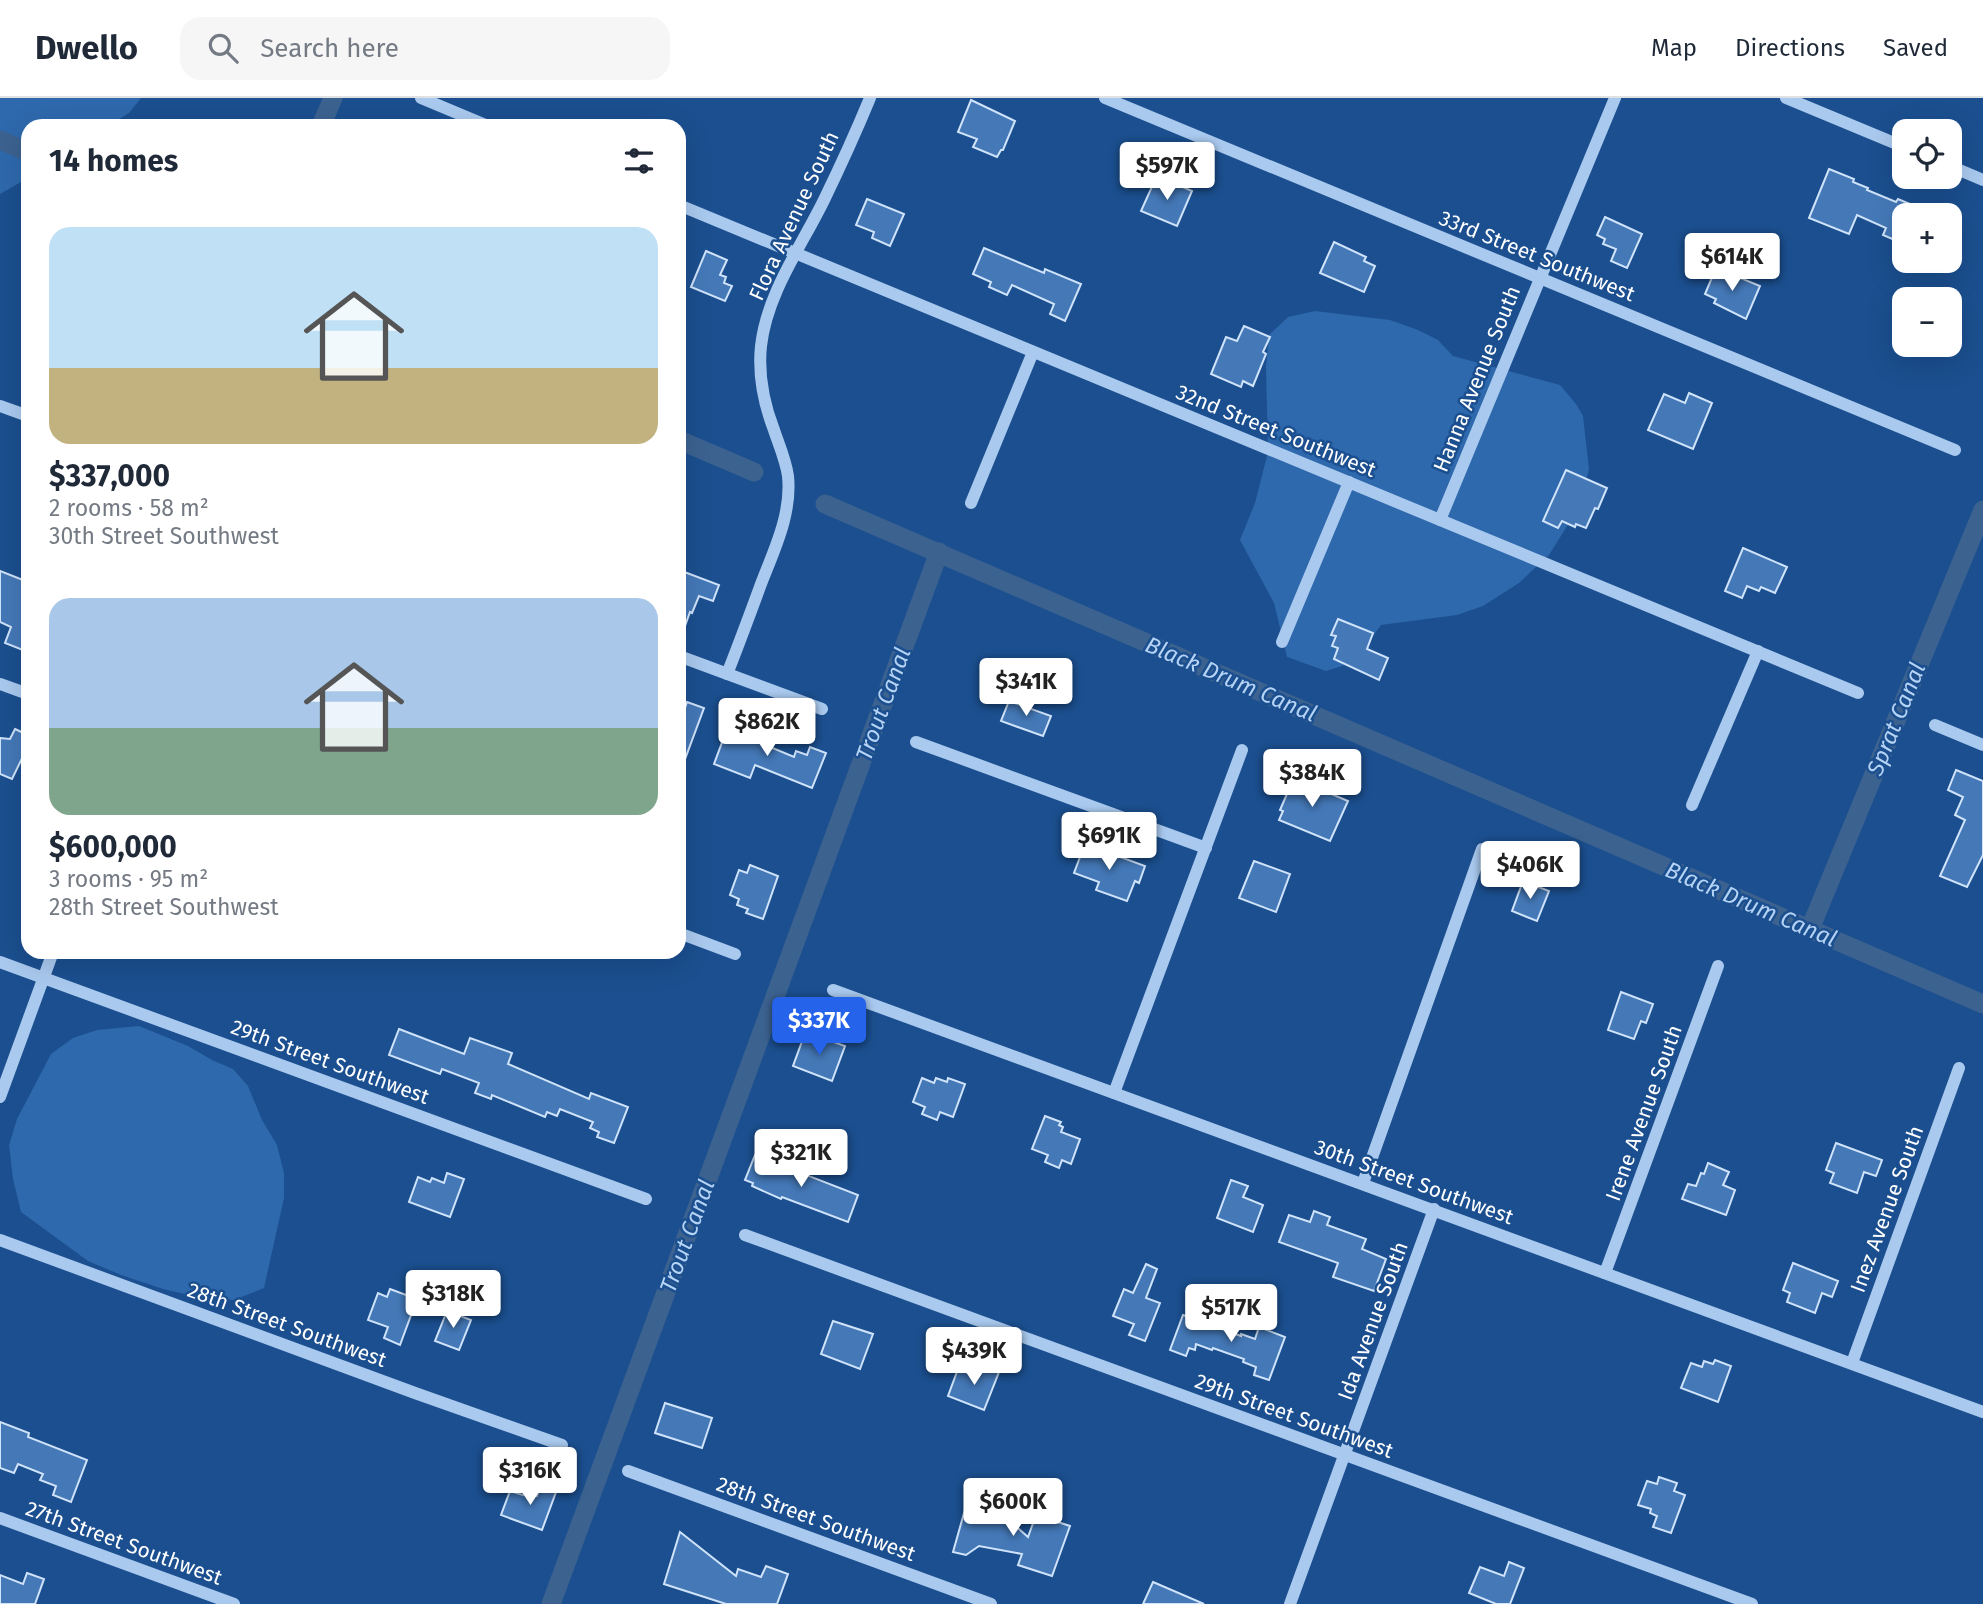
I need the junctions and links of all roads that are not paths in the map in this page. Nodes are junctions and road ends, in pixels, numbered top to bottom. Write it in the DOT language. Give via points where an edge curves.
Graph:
graph roads {
  1 [pos="421,98"];
  2 [pos="870,98"];
  3 [pos="1105,98"];
  4 [pos="1615,98"];
  5 [pos="1786,98"];
  6 [pos="471,119"];
  7 [pos="1892,142"];
  8 [pos="1962,171"];
  9 [pos="1983,180"];
  10 [pos="686,208"];
  11 [pos="795,253"];
  12 [pos="1540,278"];
  13 [pos="1033,352"];
  14 [pos="0,406"];
  15 [pos="21,414"];
  16 [pos="1955,450"];
  17 [pos="1349,482"];
  18 [pos="971,503"];
  19 [pos="1440,520"];
  20 [pos="1282,642"];
  21 [pos="1758,652"];
  22 [pos="686,659"];
  23 [pos="727,674"];
  24 [pos="0,684"];
  25 [pos="21,692"];
  26 [pos="1858,693"];
  27 [pos="822,709"];
  28 [pos="1935,725"];
  29 [pos="916,741"];
  30 [pos="1983,745"];
  31 [pos="1241,750"];
  32 [pos="1692,805"];
  33 [pos="1206,848"];
  34 [pos="1482,849"];
  35 [pos="686,936"];
  36 [pos="735,954"];
  37 [pos="50,959"];
  38 [pos="0,962"];
  39 [pos="1718,966"];
  40 [pos="43,978"];
  41 [pos="833,990"];
  42 [pos="1959,1068"];
  43 [pos="1114,1093"];
  44 [pos="0,1097"];
  45 [pos="1363,1183"];
  46 [pos="646,1199"];
  47 [pos="1433,1209"];
  48 [pos="745,1236"];
  49 [pos="0,1240"];
  50 [pos="1605,1273"];
  51 [pos="1852,1363"];
  52 [pos="1983,1412"];
  53 [pos="562,1445"];
  54 [pos="1345,1455"];
  55 [pos="628,1471"];
  56 [pos="0,1518"];
  57 [pos="234,1604"];
  58 [pos="991,1604"];
  59 [pos="1290,1604"];
  60 [pos="1752,1604"];
  1 -- 6 [label="street"];
  2 -- 11 [label="street, Flora Avenue South"];
  3 -- 12 [label="street, 33rd Street Southwest"];
  4 -- 12 [label="street, Hanna Avenue South"];
  5 -- 7 [label="street"];
  8 -- 9 [label="street"];
  10 -- 11 [label="street, 32nd Street Southwest"];
  11 -- 13 [label="street, 32nd Street Southwest"];
  11 -- 23 [label="street, Flora Avenue South" via="771,305 760,372 788,474 786,513"];
  12 -- 16 [label="street, 33rd Street Southwest"];
  12 -- 19 [label="street, Hanna Avenue South"];
  13 -- 17 [label="street, 32nd Street Southwest"];
  13 -- 18 [label="street"];
  14 -- 15 [label="street"];
  17 -- 19 [label="street, 32nd Street Southwest"];
  17 -- 20 [label="street"];
  19 -- 21 [label="street, 32nd Street Southwest"];
  21 -- 26 [label="street, 32nd Street Southwest"];
  21 -- 32 [label="street"];
  22 -- 23 [label="street"];
  23 -- 27 [label="street"];
  24 -- 25 [label="street"];
  28 -- 30 [label="street"];
  29 -- 33 [label="street"];
  31 -- 33 [label="street"];
  33 -- 43 [label="street"];
  34 -- 45 [label="street"];
  35 -- 36 [label="street"];
  37 -- 40 [label="street"];
  38 -- 40 [label="street, 29th Street Southwest"];
  39 -- 50 [label="street, Irene Avenue South"];
  40 -- 44 [label="street"];
  40 -- 46 [label="street, 29th Street Southwest"];
  41 -- 43 [label="street, 30th Street Southwest"];
  42 -- 51 [label="street, Inez Avenue South"];
  43 -- 45 [label="street, 30th Street Southwest"];
  45 -- 47 [label="street, 30th Street Southwest"];
  47 -- 50 [label="street, 30th Street Southwest"];
  47 -- 54 [label="street, Ida Avenue South"];
  48 -- 54 [label="street, 29th Street Southwest"];
  49 -- 53 [label="street, 28th Street Southwest"];
  50 -- 51 [label="street, 30th Street Southwest"];
  51 -- 52 [label="street, 30th Street Southwest"];
  54 -- 59 [label="street, Ida Avenue South"];
  54 -- 60 [label="street, 29th Street Southwest"];
  55 -- 58 [label="street, 28th Street Southwest"];
  56 -- 57 [label="street, 27th Street Southwest"];
}
